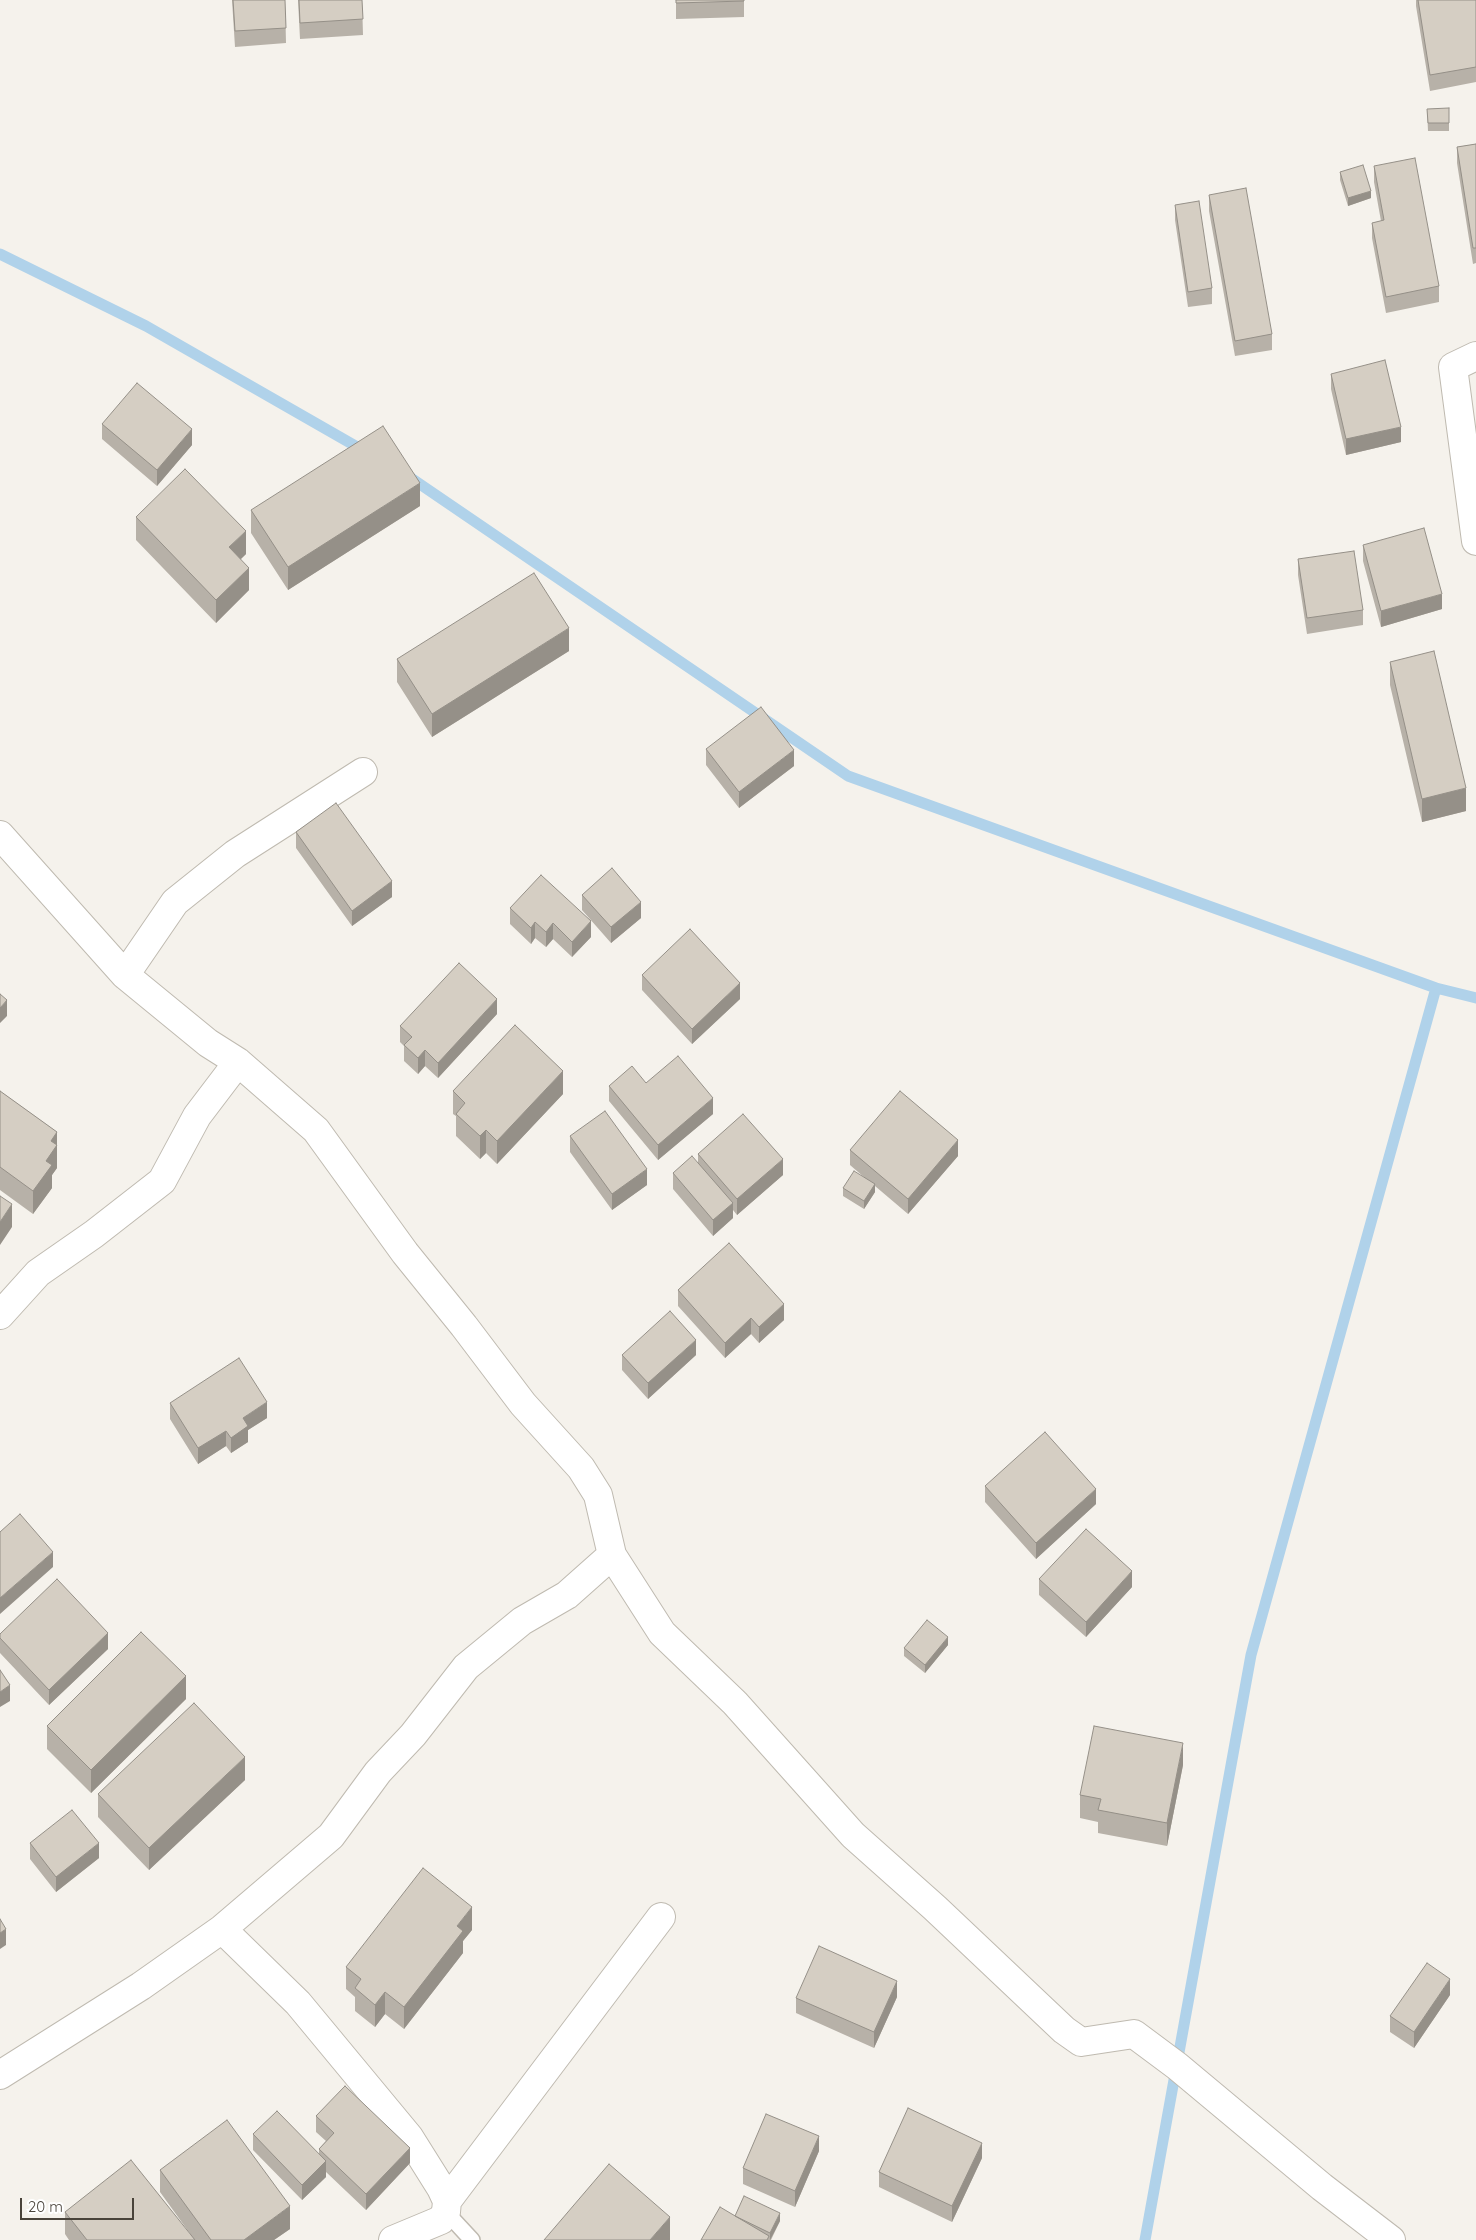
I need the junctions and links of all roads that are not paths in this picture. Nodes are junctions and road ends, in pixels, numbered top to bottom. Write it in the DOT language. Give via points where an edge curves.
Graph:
graph roads {
  1 [pos="1476,356"];
  2 [pos="1476,542"];
  3 [pos="363,772"];
  4 [pos="0,835"];
  5 [pos="126,975"];
  6 [pos="238,1062"];
  7 [pos="0,1315"];
  8 [pos="612,1555"];
  9 [pos="661,1917"];
  10 [pos="222,1929"];
  11 [pos="0,2075"];
  12 [pos="446,2207"];
  13 [pos="393,2240"];
  14 [pos="472,2240"];
  15 [pos="1391,2240"];
  1 -- 2 [label="street" via="1453,367"];
  3 -- 5 [label="street" via="235,854 175,902"];
  4 -- 5 [label="street"];
  5 -- 6 [label="street" via="208,1043"];
  6 -- 7 [label="street" via="197,1116 162,1181 38,1273"];
  6 -- 8 [label="street" via="316,1130 405,1253 523,1404 581,1468 598,1495"];
  8 -- 10 [label="street" via="567,1594 522,1621 466,1667 413,1735 378,1772 331,1836"];
  8 -- 15 [label="street" via="662,1633 735,1703 853,1835 1064,2030 1080,2042 1134,2034"];
  9 -- 12 [label="street"];
  10 -- 11 [label="street" via="141,1986"];
  10 -- 12 [label="street" via="298,2003 409,2137 441,2188"];
  12 -- 13 [label="street" via="441,2220"];
  12 -- 14 [label="lane"];
}
